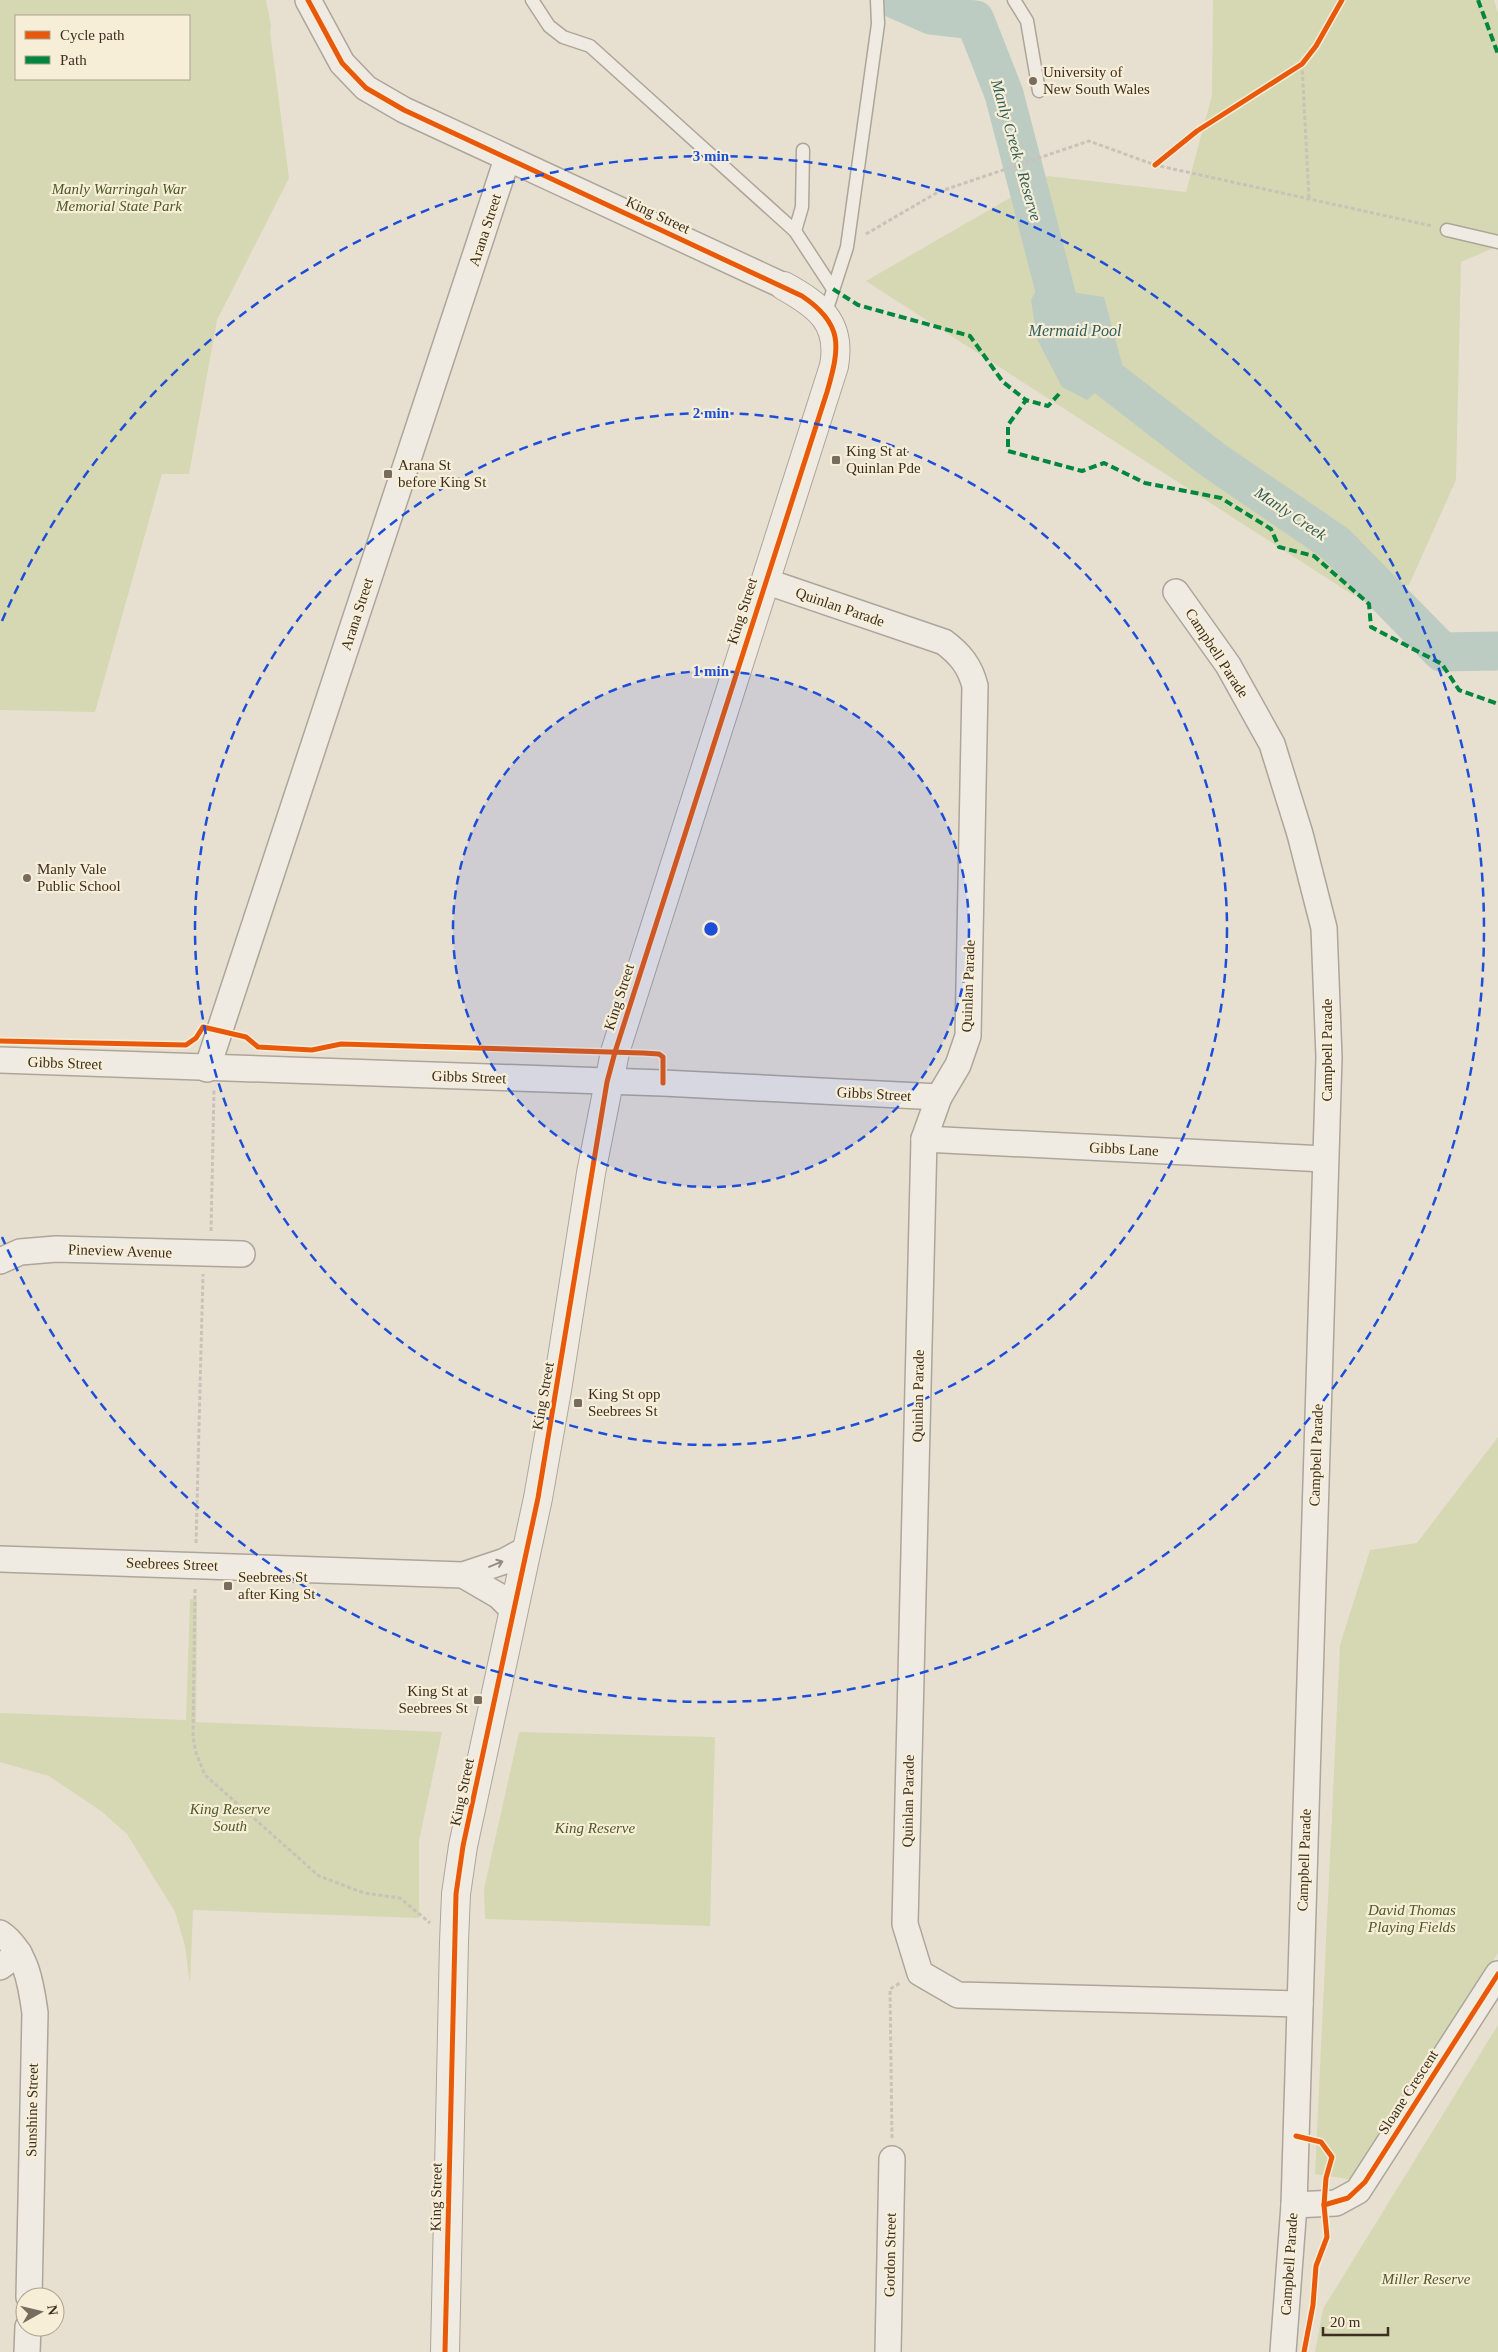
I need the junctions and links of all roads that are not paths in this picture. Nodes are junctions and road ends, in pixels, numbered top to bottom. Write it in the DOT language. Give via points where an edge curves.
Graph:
graph roads {
  1 [pos="308,0"];
  2 [pos="532,0"];
  3 [pos="878,0"];
  4 [pos="1014,0"];
  5 [pos="1039,91"];
  6 [pos="803,150"];
  7 [pos="507,159"];
  8 [pos="1447,230"];
  9 [pos="795,231"];
  10 [pos="1498,242"];
  11 [pos="784,286"];
  12 [pos="833,289"];
  13 [pos="825,315"];
  14 [pos="765,581"];
  15 [pos="1176,592"];
  16 [pos="0,1060"];
  17 [pos="211,1069"];
  18 [pos="607,1082"];
  19 [pos="939,1097"];
  20 [pos="924,1139"];
  21 [pos="1325,1159"];
  22 [pos="242,1254"];
  23 [pos="0,1261"];
  24 [pos="527,1549"];
  25 [pos="0,1559"];
  26 [pos="463,1575"];
  27 [pos="514,1611"];
  28 [pos="0,1933"];
  29 [pos="10,1960"];
  30 [pos="1498,1974"];
  31 [pos="1300,2004"];
  32 [pos="892,2159"];
  33 [pos="1294,2205"];
  34 [pos="28,2287"];
  35 [pos="28,2337"];
  36 [pos="27,2352"];
  37 [pos="445,2352"];
  38 [pos="888,2352"];
  39 [pos="1283,2352"];
  1 -- 7 [label="street, King Street" via="342,63 366,88 404,110"];
  2 -- 9 [label="lane" via="550,26 563,37 590,46"];
  3 -- 12 [label="lane" via="878,24 846,246"];
  4 -- 5 [label="lane" via="1027,21"];
  6 -- 9 [label="lane" via="802,207"];
  7 -- 11 [label="street, King Street"];
  7 -- 17 [label="street, Arana Street"];
  8 -- 10 [label="lane"];
  9 -- 12 [label="lane"];
  11 -- 13 [label="street, King Street"];
  12 -- 13 [label="lane"];
  13 -- 14 [label="street, King Street" via="835,337 837,352 834,366"];
  14 -- 18 [label="street, King Street"];
  14 -- 19 [label="street, Quinlan Parade" via="944,642 957,651 972,674 975,686 968,1036 958,1065"];
  15 -- 21 [label="street, Campbell Parade" via="1228,665 1272,744 1300,834 1324,928 1329,1057"];
  16 -- 17 [label="street, Gibbs Street"];
  17 -- 18 [label="street, Gibbs Street"];
  18 -- 19 [label="street, Gibbs Street"];
  18 -- 24 [label="street, King Street" via="557,1390"];
  19 -- 20 [label="street, Quinlan Parade"];
  20 -- 21 [label="street, Gibbs Lane"];
  20 -- 31 [label="street, Quinlan Parade" via="905,1924 920,1973 958,1995"];
  21 -- 31 [label="street, Campbell Parade"];
  22 -- 23 [label="street, Pineview Avenue" via="56,1249 20,1252"];
  26 -- 24 [label="street, Seebrees Street, one-way"];
  24 -- 27 [label="street, King Street"];
  25 -- 26 [label="street, Seebrees Street"];
  26 -- 27 [label="street, Seebrees Street" via="499,1596"];
  27 -- 37 [label="street, King Street" via="463,1846 456,1894"];
  28 -- 29 [label="street, Sunshine Street"];
  29 -- 34 [label="street, Sunshine Street" via="31,1984 34,2013"];
  30 -- 33 [label="street, Sloane Crescent" via="1358,2191 1336,2203"];
  31 -- 33 [label="street, Campbell Parade"];
  32 -- 38 [label="street, Gordon Street"];
  33 -- 39 [label="street, Campbell Parade"];
  35 -- 36 [label="street"];
}
